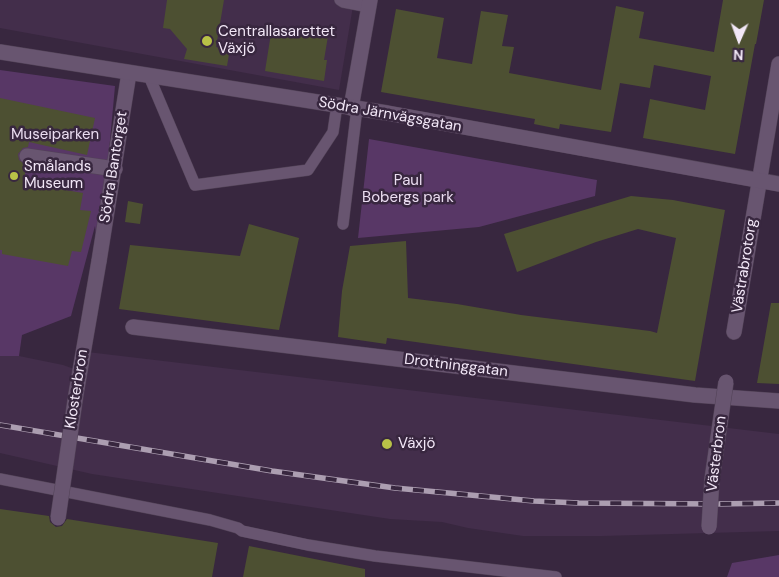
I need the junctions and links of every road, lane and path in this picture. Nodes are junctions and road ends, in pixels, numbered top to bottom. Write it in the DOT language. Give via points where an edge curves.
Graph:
graph roads {
  1 [pos="340,0"];
  2 [pos="370,4"];
  3 [pos="0,52"];
  4 [pos="779,64"];
  5 [pos="129,73"];
  6 [pos="148,76"];
  7 [pos="348,107"];
  8 [pos="27,156"];
  9 [pos="115,169"];
  10 [pos="760,181"];
  11 [pos="779,184"];
  12 [pos="342,224"];
  13 [pos="99,261"];
  14 [pos="133,327"];
  15 [pos="734,332"];
  16 [pos="726,382"];
  17 [pos="779,401"];
  18 [pos="0,479"];
  19 [pos="58,518"];
  20 [pos="709,527"];
  21 [pos="556,577"];
  1 -- 2 [label="lane"];
  2 -- 7 [label="street"];
  3 -- 5 [label="street, Södra Järnvägsgatan"];
  4 -- 10 [label="street, Västrabrotorg"];
  5 -- 6 [label="street, Södra Järnvägsgatan"];
  5 -- 9 [label="street, Södra Bantorget"];
  6 -- 7 [label="street, Södra Järnvägsgatan"];
  6 -- 7 [label="lane" via="195,185 308,170"];
  7 -- 10 [label="street, Södra Järnvägsgatan"];
  7 -- 12 [label="lane"];
  8 -- 9 [label="street"];
  9 -- 13 [label="street, Södra Bantorget"];
  10 -- 11 [label="street, Södra Järnvägsgatan"];
  10 -- 15 [label="street, Västrabrotorg"];
  13 -- 19 [label="street, Klosterbron, bridge"];
  14 -- 17 [label="street, Drottninggatan" via="314,343 695,395"];
  16 -- 20 [label="street, Västerbron, bridge" via="712,479"];
  18 -- 21 [label="lane" via="210,520 242,531 308,545"];
}
